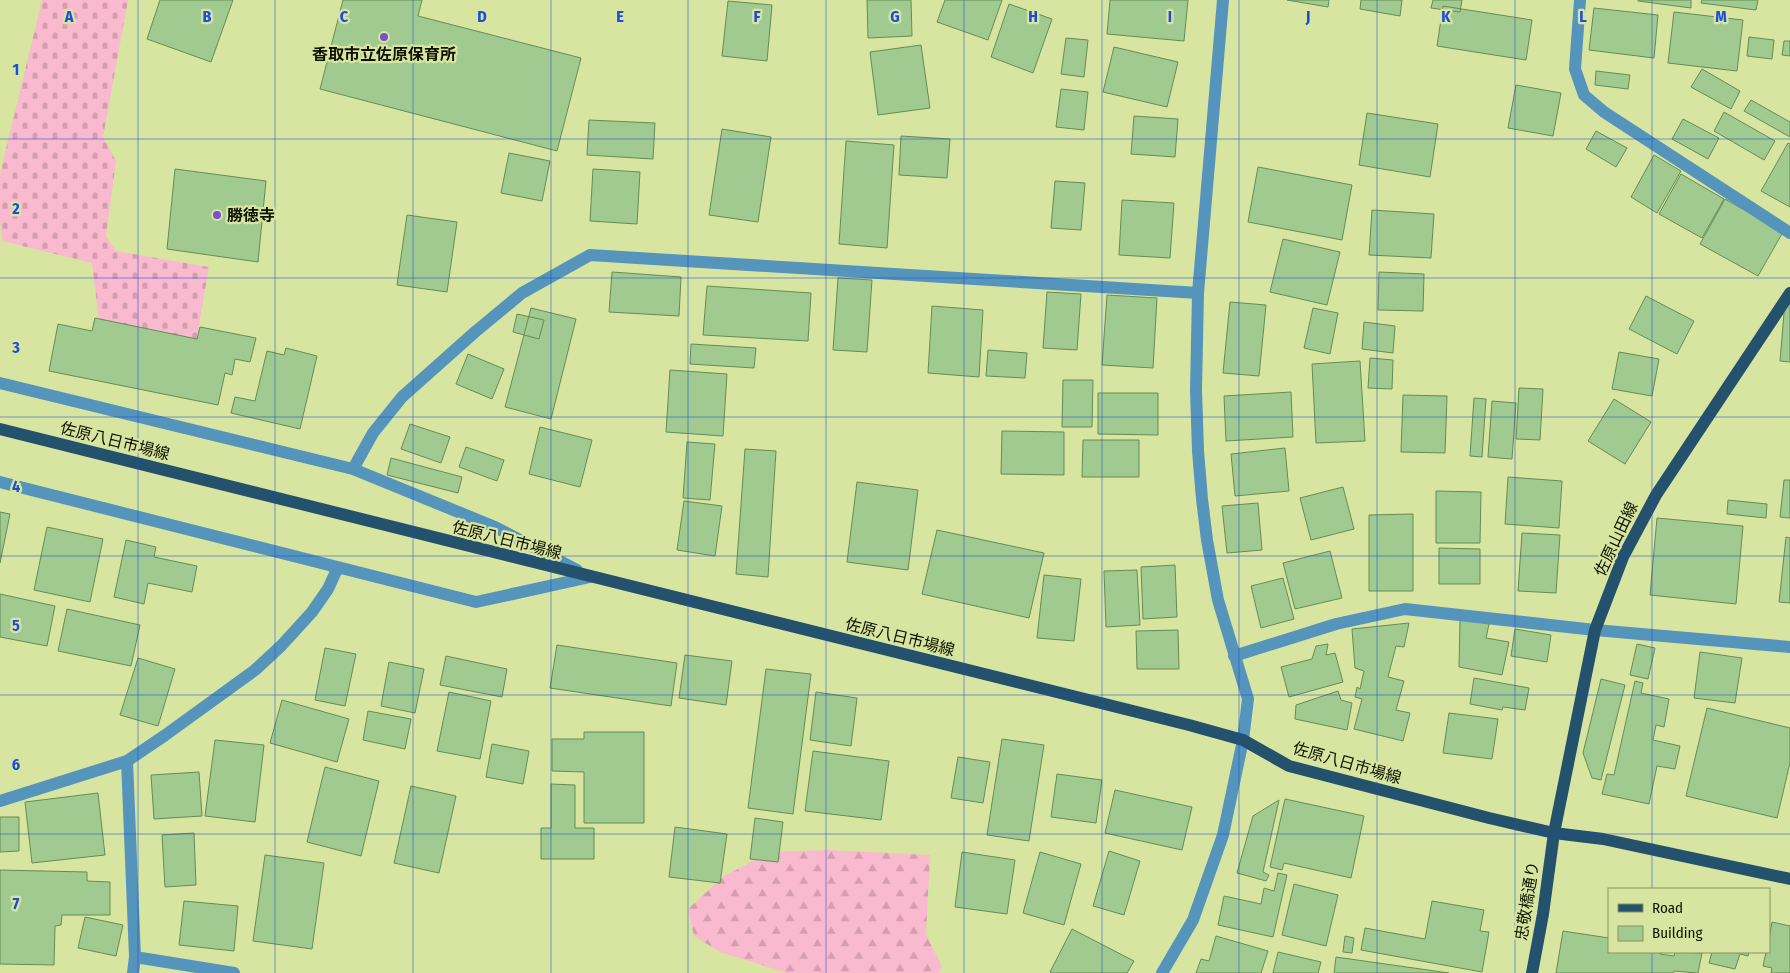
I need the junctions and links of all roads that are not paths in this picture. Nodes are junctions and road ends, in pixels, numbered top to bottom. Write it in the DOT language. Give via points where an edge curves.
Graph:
graph roads {
  1 [pos="1223,0"];
  2 [pos="1580,0"];
  3 [pos="1790,233"];
  4 [pos="1198,293"];
  5 [pos="1790,293"];
  6 [pos="0,382"];
  7 [pos="0,429"];
  8 [pos="353,469"];
  9 [pos="0,482"];
  10 [pos="338,566"];
  11 [pos="590,578"];
  12 [pos="1595,630"];
  13 [pos="1790,647"];
  14 [pos="1234,656"];
  15 [pos="1243,740"];
  16 [pos="127,761"];
  17 [pos="0,801"];
  18 [pos="1554,833"];
  19 [pos="1790,879"];
  20 [pos="135,957"];
  21 [pos="133,973"];
  22 [pos="234,973"];
  23 [pos="1162,973"];
  24 [pos="1532,973"];
  1 -- 4 [label="street"];
  2 -- 3 [label="street" via="1575,69 1584,94 1604,112"];
  4 -- 8 [label="street" via="590,255 522,293 402,397 374,433"];
  4 -- 14 [label="street" via="1196,390 1202,499 1218,600"];
  5 -- 12 [label="main road, 佐原山田線" via="1656,495 1623,557"];
  6 -- 8 [label="street"];
  7 -- 11 [label="main road, 佐原八日市場線"];
  8 -- 11 [label="street" via="495,527"];
  9 -- 10 [label="street"];
  10 -- 11 [label="street" via="476,602"];
  10 -- 16 [label="street" via="328,589 312,612 255,670"];
  11 -- 15 [label="main road, 佐原八日市場線"];
  12 -- 13 [label="street"];
  12 -- 14 [label="street" via="1405,609 1336,624"];
  12 -- 18 [label="main road, 佐原山田線"];
  14 -- 15 [label="street" via="1248,699"];
  15 -- 18 [label="main road, 佐原八日市場線" via="1289,766"];
  15 -- 23 [label="street" via="1220,844 1193,920"];
  16 -- 17 [label="street"];
  16 -- 20 [label="street"];
  18 -- 19 [label="main road, 佐原八日市場線" via="1603,839"];
  18 -- 24 [label="main road, 忠敬橋通り"];
  20 -- 21 [label="street"];
  20 -- 22 [label="street"];
}
